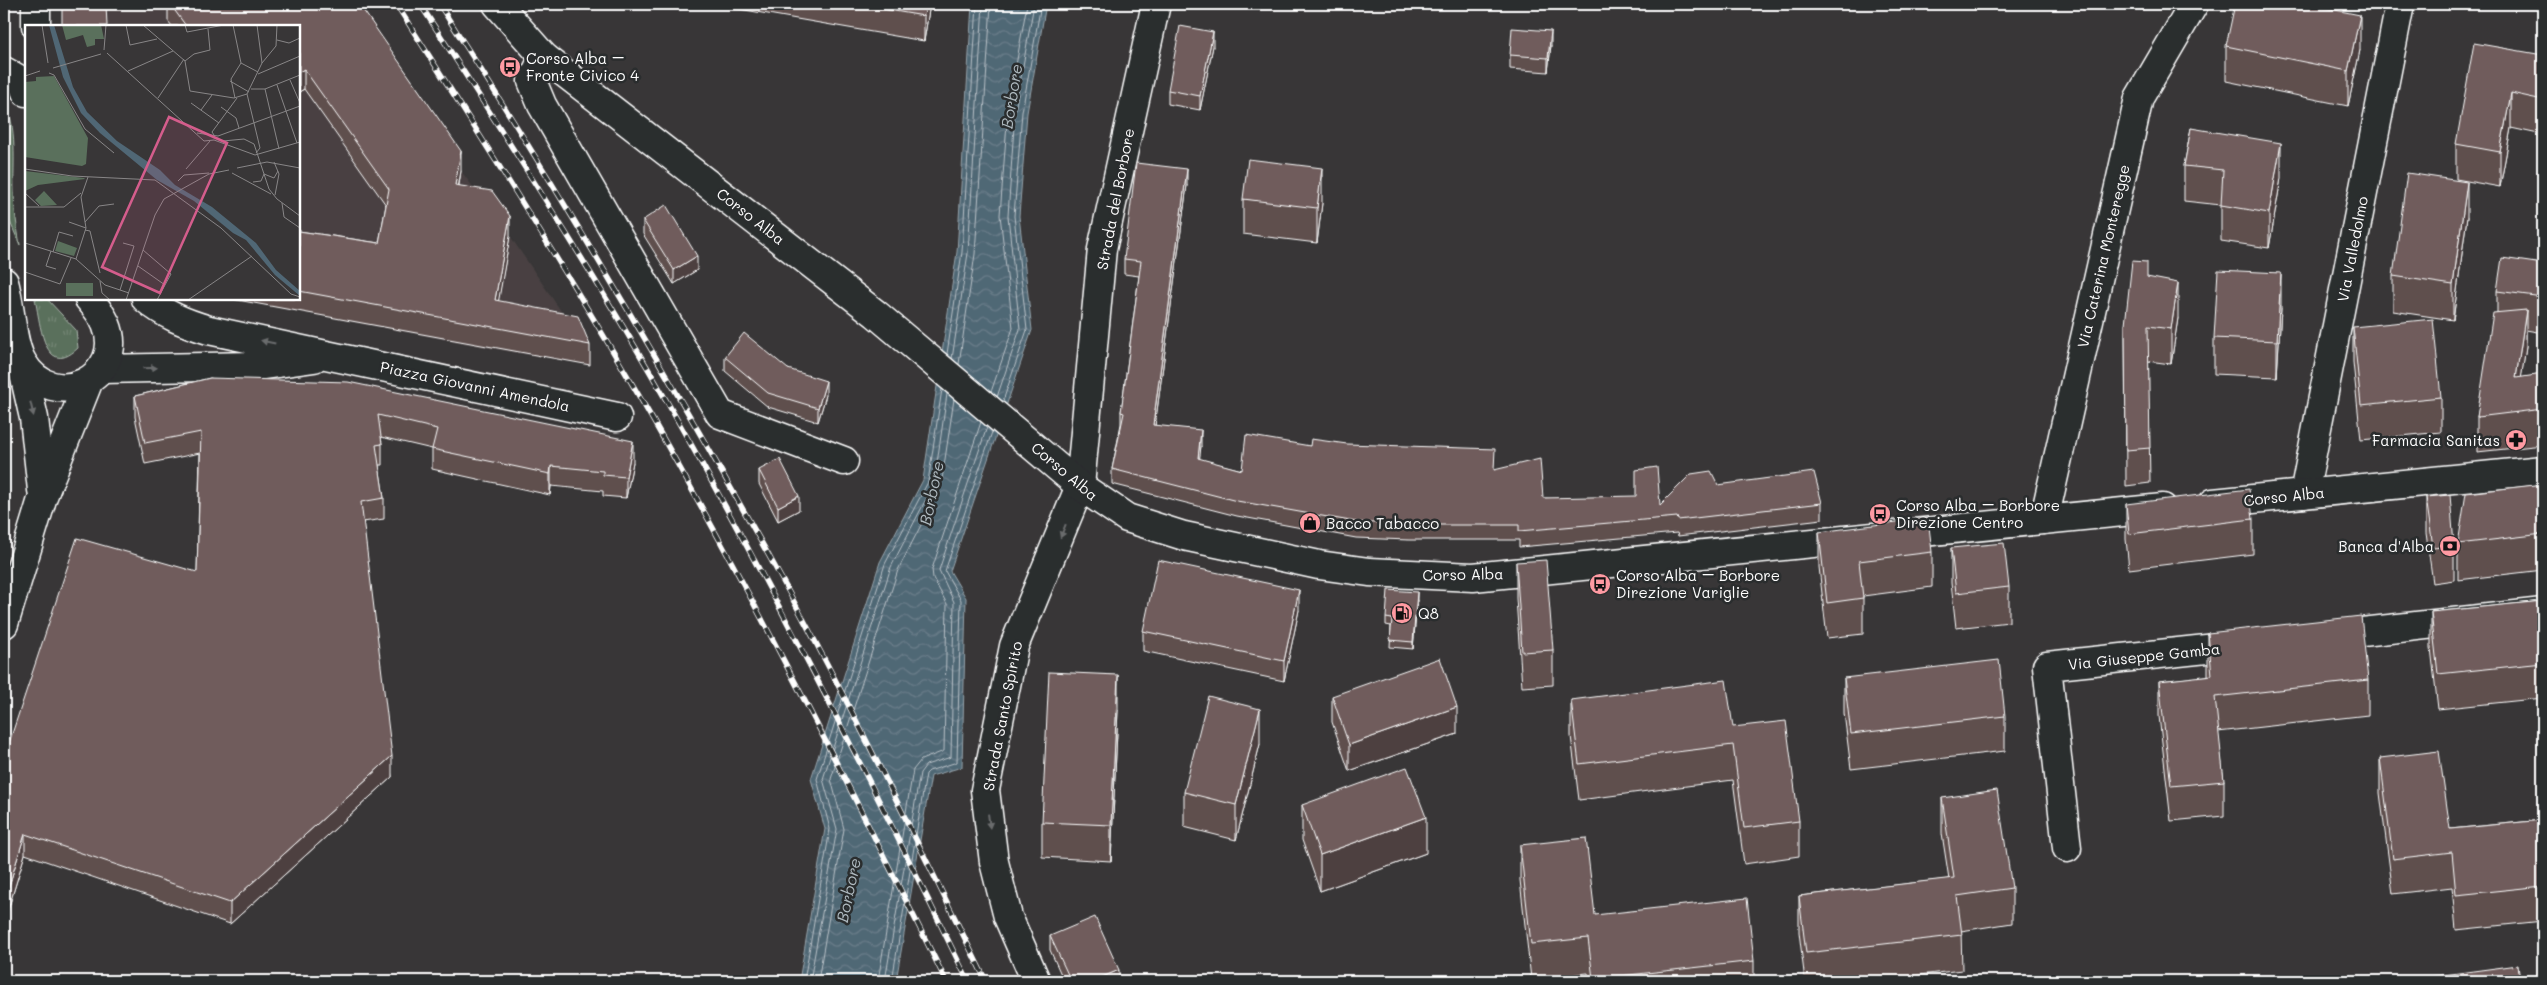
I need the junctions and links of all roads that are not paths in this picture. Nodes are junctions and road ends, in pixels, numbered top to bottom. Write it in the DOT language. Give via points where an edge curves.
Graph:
graph roads {
  1 [pos="36,4"];
  2 [pos="497,4"];
  3 [pos="1156,4"];
  4 [pos="2194,4"];
  5 [pos="2400,4"];
  6 [pos="36,25"];
  7 [pos="544,57"];
  8 [pos="4,71"];
  9 [pos="25,89"];
  10 [pos="5,294"];
  11 [pos="147,300"];
  12 [pos="96,302"];
  13 [pos="333,355"];
  14 [pos="21,361"];
  15 [pos="95,375"];
  16 [pos="617,417"];
  17 [pos="844,461"];
  18 [pos="2543,470"];
  19 [pos="1080,486"];
  20 [pos="2304,494"];
  21 [pos="43,496"];
  22 [pos="2044,520"];
  23 [pos="2543,612"];
  24 [pos="4,624"];
  25 [pos="2305,638"];
  26 [pos="2265,642"];
  27 [pos="2067,848"];
  28 [pos="1036,981"];
  1 -- 6 [label="street"];
  2 -- 7 [label="street, Corso Alba"];
  3 -- 19 [label="street, Strada del Borbore" via="1102,249"];
  4 -- 22 [label="street, Via Caterina Monteregge" via="2139,98"];
  5 -- 20 [label="street, Via Valledolmo"];
  7 -- 17 [label="street" via="532,81 542,105 720,414"];
  7 -- 19 [label="street, Corso Alba" via="876,314"];
  8 -- 9 [label="street" via="22,81"];
  10 -- 14 [label="street, Piazza Giovanni Amendola"];
  13 -- 11 [label="street, Piazza Giovanni Amendola, one-way" via="185,323"];
  12 -- 15 [label="street" via="110,339 108,355"];
  15 -- 13 [label="street, Piazza Giovanni Amendola, one-way" via="257,366"];
  13 -- 16 [label="street, Piazza Giovanni Amendola"];
  14 -- 15 [label="street, Piazza Giovanni Amendola" via="30,375 59,388 75,387"];
  14 -- 21 [label="street, one-way" via="34,418"];
  15 -- 21 [label="street"];
  18 -- 20 [label="street, Corso Alba"];
  19 -- 22 [label="street, Corso Alba" via="1127,518 1184,536 1319,565 1429,576 1483,576"];
  19 -- 28 [label="street, Strada Santo Spirito, one-way" via="1014,646 985,790 994,862 1008,917"];
  20 -- 22 [label="street, Corso Alba"];
  21 -- 24 [label="street"];
  23 -- 25 [label="street"];
  26 -- 27 [label="street, Via Giuseppe Gamba" via="2046,666"];
}
